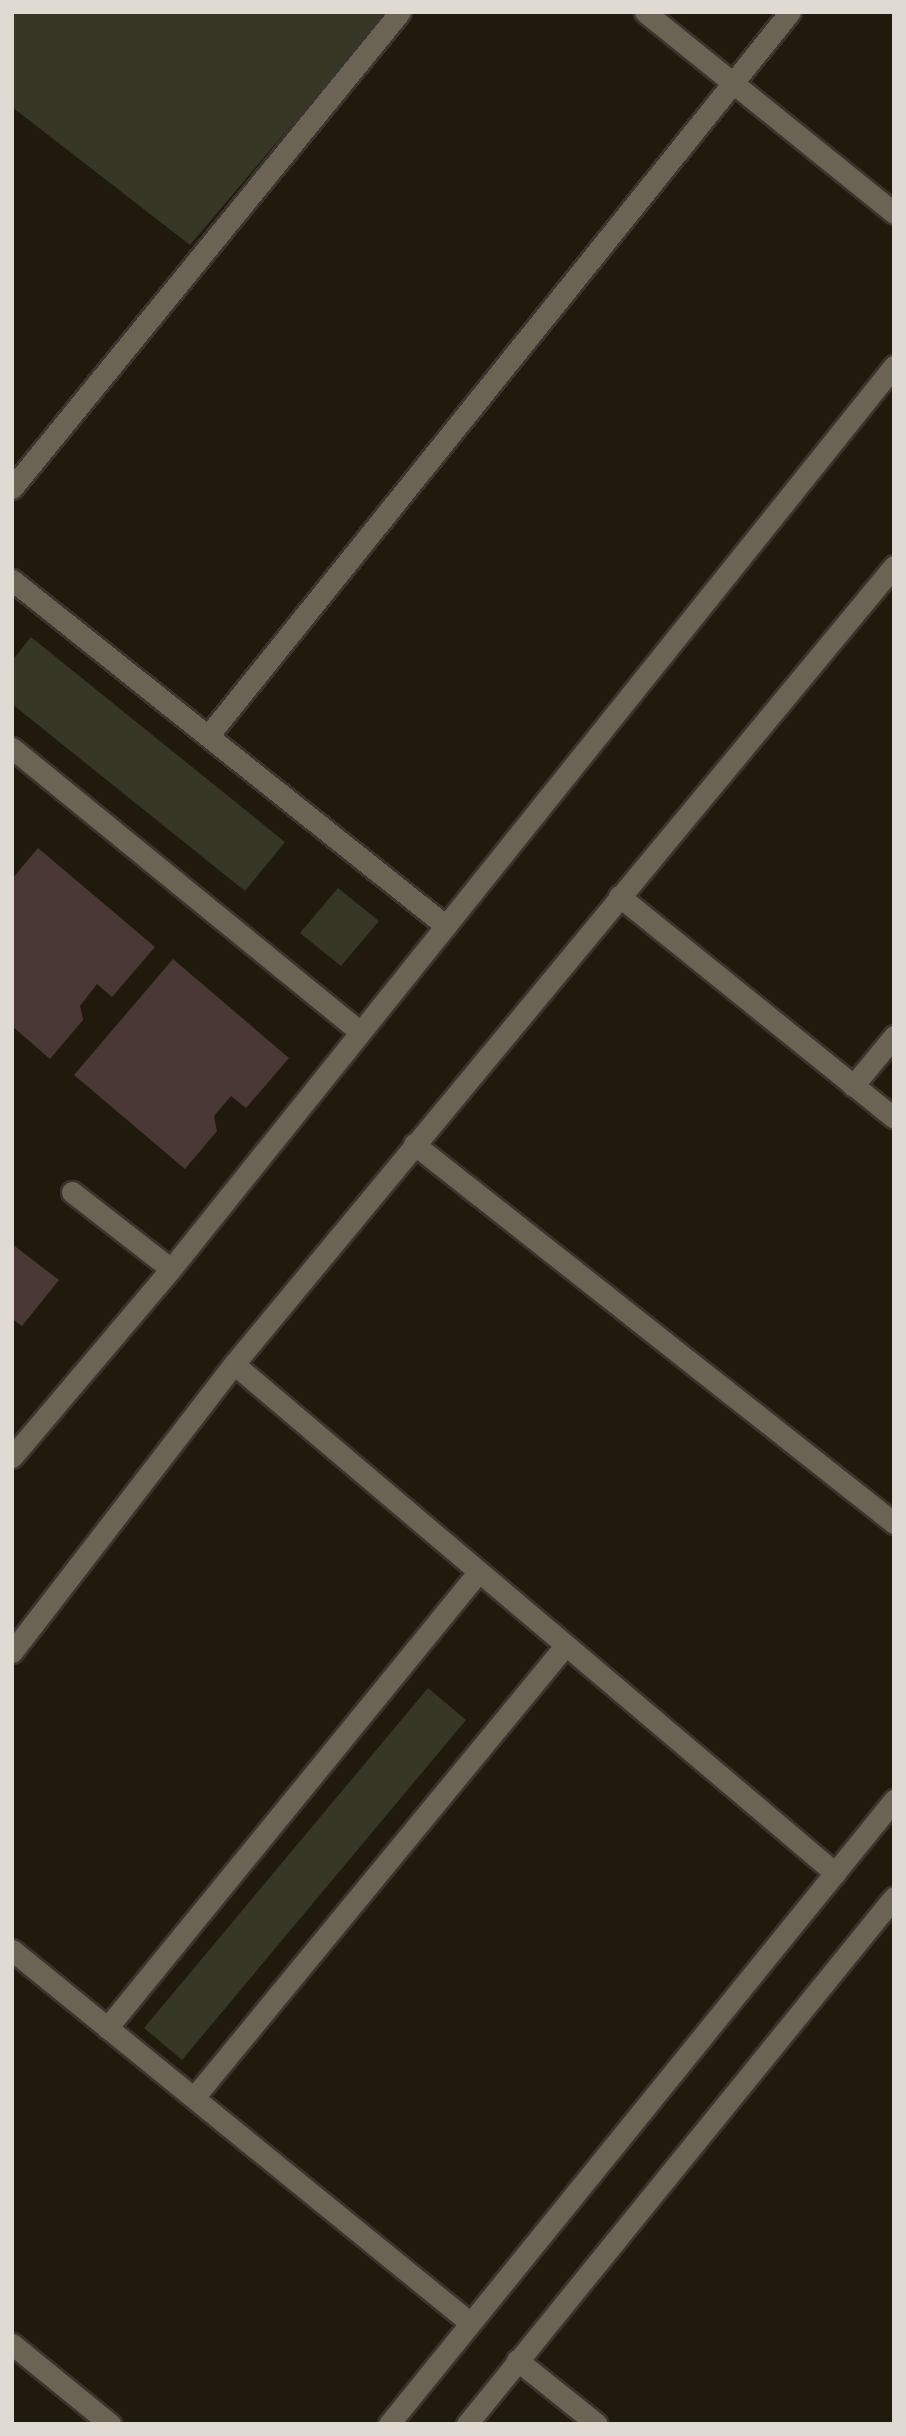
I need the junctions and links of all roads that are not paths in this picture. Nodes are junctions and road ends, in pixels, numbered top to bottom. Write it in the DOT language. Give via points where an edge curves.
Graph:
graph roads {
  1 [pos="400,12"];
  2 [pos="645,12"];
  3 [pos="790,12"];
  4 [pos="732,82"];
  5 [pos="894,213"];
  6 [pos="894,366"];
  7 [pos="12,488"];
  8 [pos="894,566"];
  9 [pos="12,580"];
  10 [pos="208,736"];
  11 [pos="12,748"];
  12 [pos="619,896"];
  13 [pos="446,926"];
  14 [pos="360,1032"];
  15 [pos="894,1036"];
  16 [pos="853,1086"];
  17 [pos="894,1118"];
  18 [pos="414,1144"];
  19 [pos="72,1192"];
  20 [pos="171,1269"];
  21 [pos="234,1364"];
  22 [pos="12,1457"];
  23 [pos="894,1523"];
  24 [pos="476,1575"];
  25 [pos="564,1647"];
  26 [pos="12,1652"];
  27 [pos="894,1800"];
  28 [pos="835,1873"];
  29 [pos="891,1905"];
  30 [pos="12,1950"];
  31 [pos="107,2028"];
  32 [pos="196,2095"];
  33 [pos="468,2321"];
  34 [pos="12,2344"];
  35 [pos="517,2360"];
  36 [pos="110,2424"];
  37 [pos="389,2424"];
  38 [pos="467,2424"];
  39 [pos="597,2424"];
  1 -- 7 [label="street"];
  2 -- 4 [label="street"];
  3 -- 4 [label="street"];
  4 -- 5 [label="street"];
  4 -- 10 [label="street"];
  6 -- 13 [label="street"];
  8 -- 12 [label="street"];
  9 -- 10 [label="street"];
  10 -- 13 [label="street"];
  11 -- 14 [label="street"];
  12 -- 16 [label="street"];
  12 -- 18 [label="street"];
  13 -- 14 [label="street"];
  14 -- 20 [label="street"];
  15 -- 16 [label="street"];
  16 -- 17 [label="street"];
  18 -- 21 [label="street"];
  18 -- 23 [label="street"];
  19 -- 20 [label="street"];
  20 -- 22 [label="street"];
  21 -- 24 [label="street"];
  21 -- 26 [label="street"];
  24 -- 25 [label="street"];
  24 -- 31 [label="street"];
  25 -- 28 [label="street"];
  25 -- 32 [label="street"];
  27 -- 28 [label="street"];
  28 -- 33 [label="street"];
  29 -- 35 [label="street"];
  30 -- 31 [label="street"];
  31 -- 32 [label="street"];
  32 -- 33 [label="street"];
  33 -- 37 [label="street"];
  34 -- 36 [label="street"];
  35 -- 38 [label="street"];
  35 -- 39 [label="street"];
}
